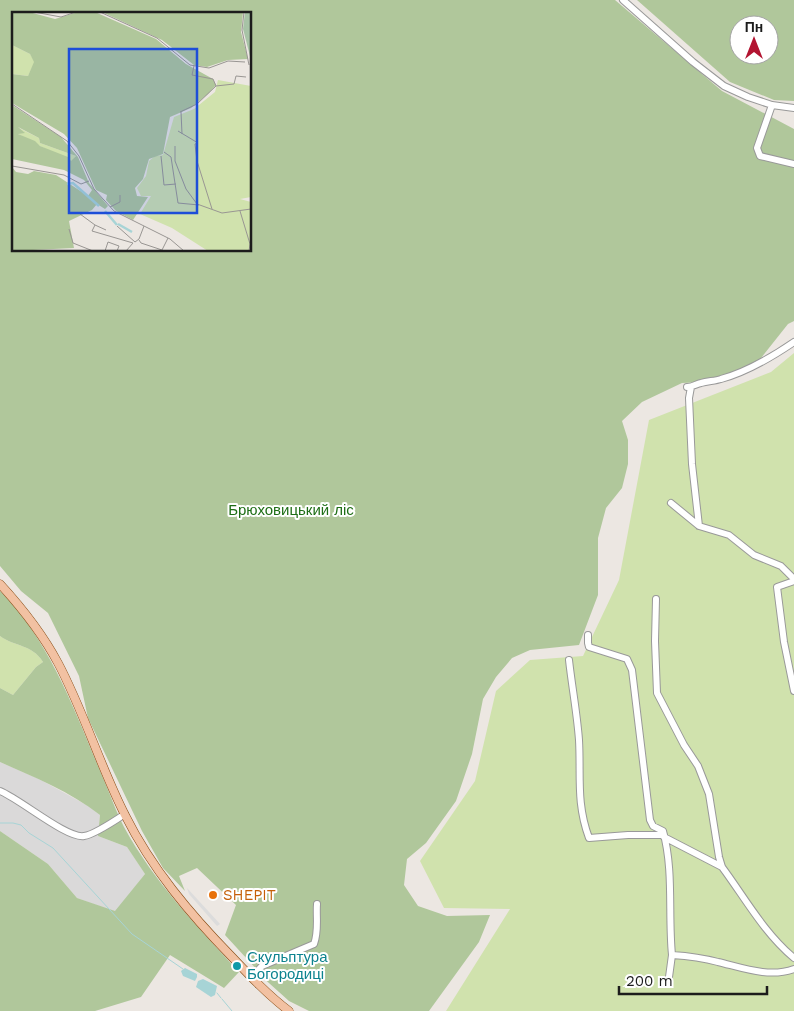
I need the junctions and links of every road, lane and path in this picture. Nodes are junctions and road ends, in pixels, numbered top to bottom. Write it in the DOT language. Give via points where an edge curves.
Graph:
graph roads {
  1 [pos="623,0"];
  2 [pos="772,105"];
  3 [pos="794,108"];
  4 [pos="794,164"];
  5 [pos="794,342"];
  6 [pos="671,504"];
  7 [pos="699,526"];
  8 [pos="794,580"];
  9 [pos="0,584"];
  10 [pos="656,599"];
  11 [pos="588,635"];
  12 [pos="569,660"];
  13 [pos="794,691"];
  14 [pos="0,791"];
  15 [pos="125,814"];
  16 [pos="664,836"];
  17 [pos="722,867"];
  18 [pos="318,904"];
  19 [pos="672,954"];
  20 [pos="794,958"];
  21 [pos="794,969"];
  22 [pos="252,977"];
  23 [pos="669,977"];
  24 [pos="289,1011"];
  1 -- 2 [label="street" via="724,86"];
  2 -- 3 [label="street"];
  2 -- 4 [label="street" via="757,148 760,156"];
  5 -- 7 [label="street" via="742,371 689,387 692,464"];
  6 -- 7 [label="street"];
  7 -- 8 [label="street" via="730,535 754,555 781,566"];
  8 -- 13 [label="street" via="778,586 784,642"];
  9 -- 15 [label="main road" via="32,621 58,662"];
  10 -- 17 [label="street" via="657,693 704,780"];
  11 -- 16 [label="street" via="589,647 627,659 632,670 650,820 653,826 663,831"];
  12 -- 16 [label="street" via="579,741 580,807 589,838"];
  14 -- 15 [label="street" via="70,834 84,836"];
  15 -- 22 [label="main road" via="153,865 186,907"];
  16 -- 17 [label="street"];
  16 -- 19 [label="street"];
  17 -- 20 [label="street" via="764,928"];
  18 -- 22 [label="street" via="314,944 262,966"];
  19 -- 21 [label="street" via="717,961 752,971 783,973"];
  19 -- 23 [label="street"];
  22 -- 24 [label="main road"];
}
